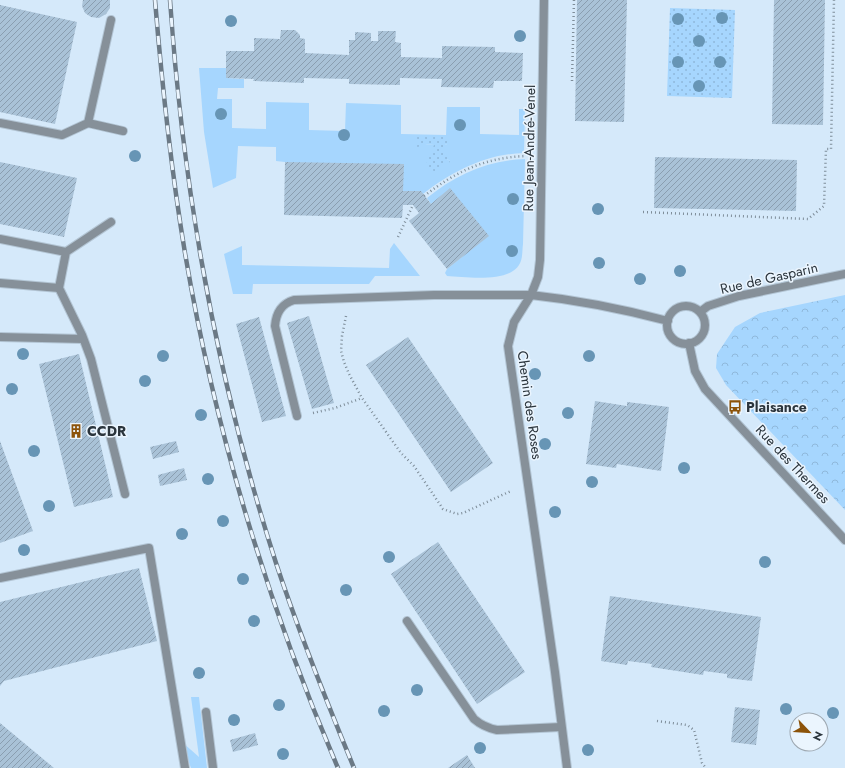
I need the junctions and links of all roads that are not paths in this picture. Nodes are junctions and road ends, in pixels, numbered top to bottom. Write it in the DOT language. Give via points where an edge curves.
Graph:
graph roads {
  1 [pos="544,0"];
  2 [pos="111,20"];
  3 [pos="0,123"];
  4 [pos="88,123"];
  5 [pos="123,131"];
  6 [pos="111,222"];
  7 [pos="0,239"];
  8 [pos="66,252"];
  9 [pos="845,274"];
  10 [pos="0,283"];
  11 [pos="59,288"];
  12 [pos="531,295"];
  13 [pos="700,312"];
  14 [pos="668,321"];
  15 [pos="0,337"];
  16 [pos="83,338"];
  17 [pos="690,343"];
  18 [pos="297,416"];
  19 [pos="125,494"];
  20 [pos="845,540"];
  21 [pos="0,578"];
  22 [pos="407,621"];
  23 [pos="206,712"];
  24 [pos="562,727"];
  25 [pos="185,768"];
  26 [pos="213,768"];
  27 [pos="567,768"];
  1 -- 12 [label="street, Rue Jean-André-Venel" via="541,242 538,277"];
  2 -- 4 [label="street"];
  3 -- 4 [label="street" via="62,135"];
  4 -- 5 [label="street"];
  6 -- 8 [label="street"];
  7 -- 8 [label="street"];
  8 -- 11 [label="street"];
  9 -- 13 [label="street, Rue de Gasparin" via="739,296 708,306"];
  10 -- 11 [label="street"];
  11 -- 16 [label="street"];
  12 -- 14 [label="street" via="561,298"];
  12 -- 18 [label="street" via="434,295 286,302 275,317 275,326"];
  12 -- 24 [label="street, Chemin des Roses" via="514,322 508,346"];
  13 -- 14 [label="street" via="690,306 678,308 670,315"];
  13 -- 17 [label="street" via="705,321 704,332"];
  14 -- 17 [label="street" via="673,338"];
  15 -- 16 [label="street"];
  16 -- 19 [label="street" via="96,376"];
  17 -- 20 [label="street, Rue des Thermes" via="695,371 705,389"];
  21 -- 25 [label="street" via="149,548"];
  22 -- 24 [label="street" via="480,724 497,730"];
  23 -- 26 [label="street"];
  24 -- 27 [label="street, Chemin des Roses"];
}
